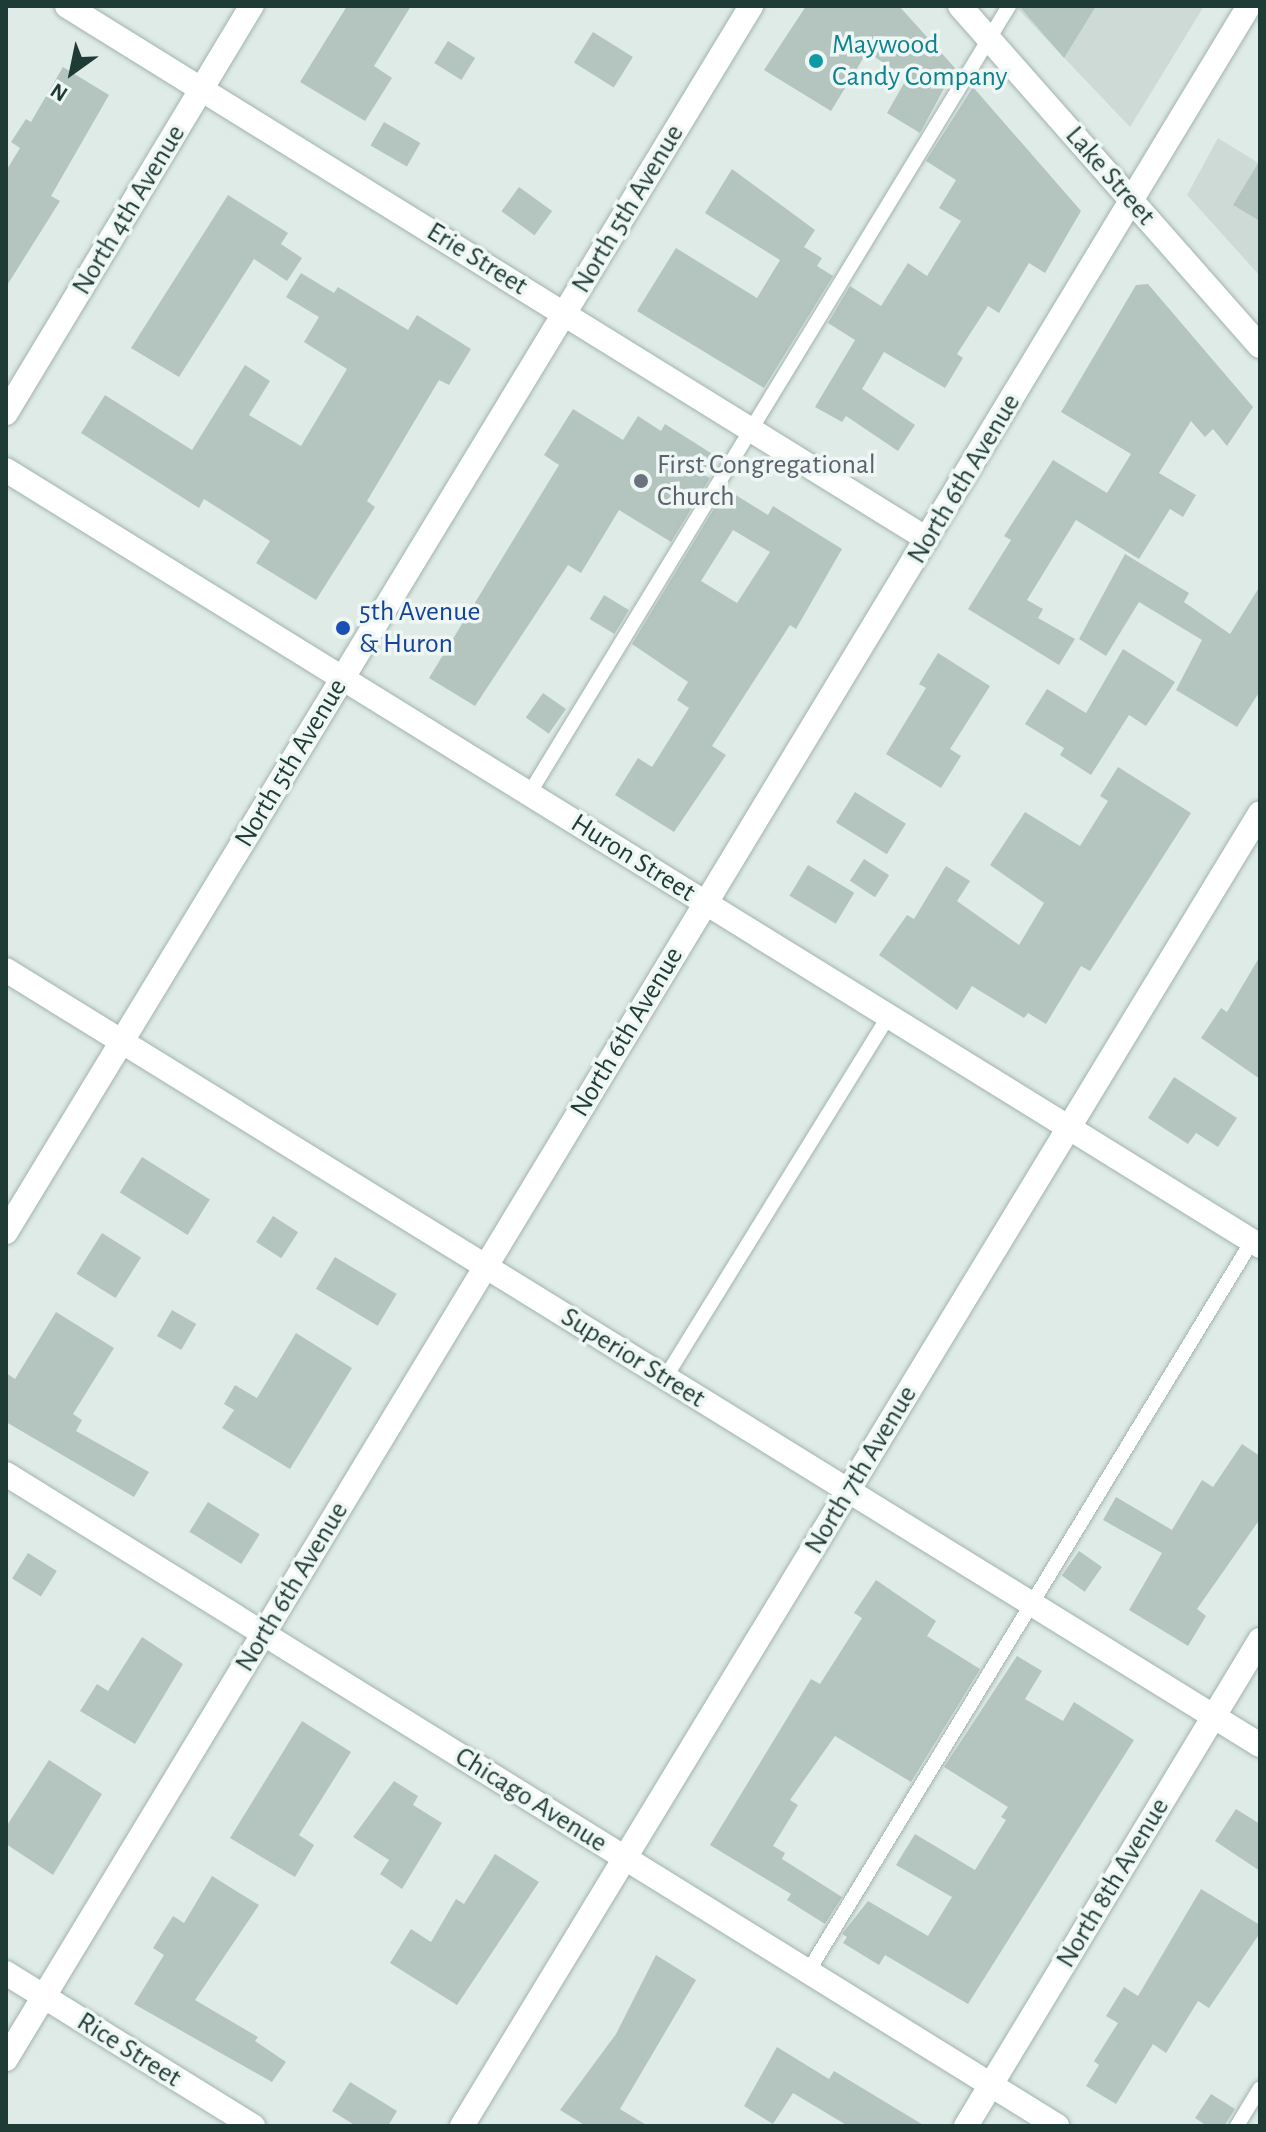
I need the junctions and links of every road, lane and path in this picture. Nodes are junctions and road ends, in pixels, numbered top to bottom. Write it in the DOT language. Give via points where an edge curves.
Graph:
graph roads {
  1 [pos="67,6"];
  2 [pos="252,6"];
  3 [pos="751,6"];
  4 [pos="960,6"];
  5 [pos="1009,6"];
  6 [pos="1249,6"];
  7 [pos="990,38"];
  8 [pos="202,90"];
  9 [pos="1133,202"];
  10 [pos="564,314"];
  11 [pos="1260,346"];
  12 [pos="6,413"];
  13 [pos="751,429"];
  14 [pos="6,470"];
  15 [pos="927,539"];
  16 [pos="342,678"];
  17 [pos="529,794"];
  18 [pos="1260,813"];
  19 [pos="706,903"];
  20 [pos="6,970"];
  21 [pos="889,1016"];
  22 [pos="122,1042"];
  23 [pos="1069,1128"];
  24 [pos="6,1232"];
  25 [pos="1256,1243"];
  26 [pos="485,1267"];
  27 [pos="665,1378"];
  28 [pos="6,1474"];
  29 [pos="848,1491"];
  30 [pos="1033,1605"];
  31 [pos="263,1635"];
  32 [pos="1260,1640"];
  33 [pos="1214,1716"];
  34 [pos="1260,1745"];
  35 [pos="625,1859"];
  36 [pos="809,1970"];
  37 [pos="6,1973"];
  38 [pos="44,1997"];
  39 [pos="6,2059"];
  40 [pos="991,2086"];
  41 [pos="1260,2088"];
  42 [pos="253,2126"];
  43 [pos="462,2126"];
  44 [pos="966,2126"];
  45 [pos="1057,2126"];
  46 [pos="1237,2126"];
  1 -- 8 [label="street, Erie Street"];
  2 -- 8 [label="street, North 4th Avenue"];
  3 -- 10 [label="street, North 5th Avenue"];
  4 -- 7 [label="street, Lake Street"];
  5 -- 7 [label="lane"];
  6 -- 9 [label="street, North 6th Avenue"];
  7 -- 9 [label="street, Lake Street"];
  7 -- 13 [label="lane"];
  8 -- 10 [label="street, Erie Street"];
  8 -- 12 [label="street, North 4th Avenue"];
  9 -- 11 [label="street, Lake Street"];
  9 -- 15 [label="street, North 6th Avenue"];
  10 -- 13 [label="street, Erie Street"];
  10 -- 16 [label="street, North 5th Avenue"];
  13 -- 15 [label="street, Erie Street"];
  13 -- 17 [label="lane"];
  14 -- 16 [label="street, Huron Street"];
  15 -- 19 [label="street, North 6th Avenue"];
  16 -- 17 [label="street, Huron Street"];
  16 -- 22 [label="street, North 5th Avenue"];
  17 -- 19 [label="street, Huron Street"];
  18 -- 23 [label="street, North 7th Avenue"];
  19 -- 21 [label="street, Huron Street"];
  19 -- 26 [label="street, North 6th Avenue"];
  20 -- 22 [label="street, Superior Street"];
  21 -- 23 [label="street, Huron Street"];
  21 -- 27 [label="lane"];
  22 -- 24 [label="street, North 5th Avenue"];
  22 -- 26 [label="street, Superior Street"];
  23 -- 25 [label="street, Huron Street"];
  23 -- 29 [label="street, North 7th Avenue"];
  25 -- 30 [label="lane"];
  26 -- 27 [label="street, Superior Street"];
  26 -- 31 [label="street, North 6th Avenue"];
  27 -- 29 [label="street, Superior Street"];
  28 -- 31 [label="street, Chicago Avenue"];
  29 -- 30 [label="street, Superior Street"];
  29 -- 35 [label="street, North 7th Avenue"];
  30 -- 33 [label="street, Superior Street"];
  30 -- 36 [label="lane"];
  31 -- 35 [label="street, Chicago Avenue"];
  31 -- 38 [label="street, North 6th Avenue"];
  32 -- 33 [label="street, North 8th Avenue"];
  33 -- 34 [label="street, Superior Street"];
  33 -- 40 [label="street, North 8th Avenue"];
  35 -- 36 [label="street, Chicago Avenue"];
  35 -- 43 [label="street, North 7th Avenue"];
  36 -- 40 [label="street, Chicago Avenue"];
  37 -- 38 [label="street, Rice Street"];
  38 -- 39 [label="street, North 6th Avenue"];
  38 -- 42 [label="street, Rice Street"];
  40 -- 44 [label="street, North 8th Avenue"];
  40 -- 45 [label="street, Chicago Avenue"];
  41 -- 46 [label="lane"];
}
